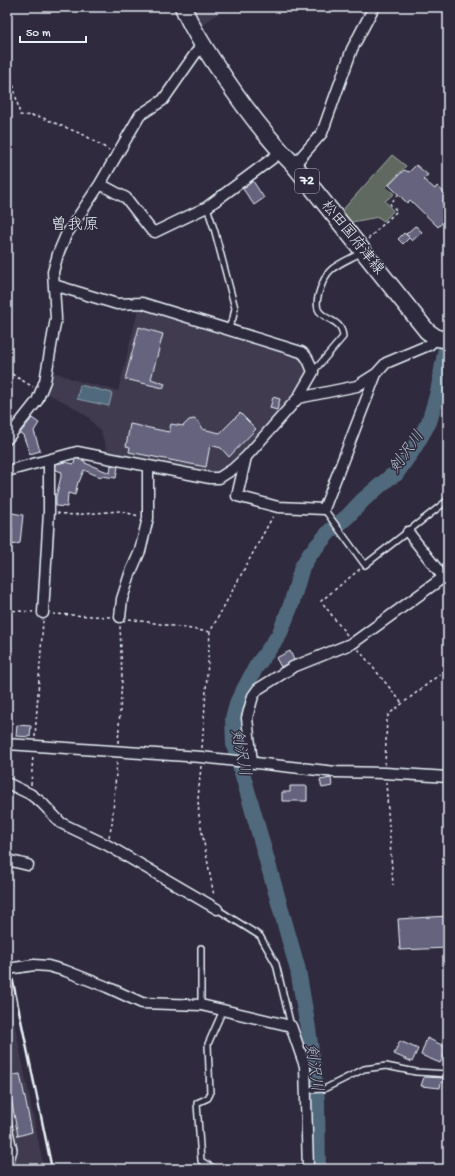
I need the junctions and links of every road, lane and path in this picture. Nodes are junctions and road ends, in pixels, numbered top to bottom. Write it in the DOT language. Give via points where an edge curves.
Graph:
graph roads {
  1 [pos="183,7"];
  2 [pos="374,7"];
  3 [pos="202,44"];
  4 [pos="7,56"];
  5 [pos="281,152"];
  6 [pos="117,155"];
  7 [pos="294,165"];
  8 [pos="100,184"];
  9 [pos="398,194"];
  10 [pos="207,208"];
  11 [pos="361,250"];
  12 [pos="54,285"];
  13 [pos="228,329"];
  14 [pos="443,339"];
  15 [pos="7,371"];
  16 [pos="313,372"];
  17 [pos="376,374"];
  18 [pos="42,393"];
  19 [pos="298,398"];
  20 [pos="7,440"];
  21 [pos="246,457"];
  22 [pos="49,461"];
  23 [pos="148,466"];
  24 [pos="7,471"];
  25 [pos="448,500"];
  26 [pos="278,508"];
  27 [pos="324,509"];
  28 [pos="50,512"];
  29 [pos="148,518"];
  30 [pos="408,532"];
  31 [pos="365,566"];
  32 [pos="446,578"];
  33 [pos="7,610"];
  34 [pos="43,613"];
  35 [pos="120,617"];
  36 [pos="210,632"];
  37 [pos="353,643"];
  38 [pos="448,668"];
  39 [pos="402,703"];
  40 [pos="7,744"];
  41 [pos="34,746"];
  42 [pos="117,752"];
  43 [pos="201,757"];
  44 [pos="250,762"];
  45 [pos="385,773"];
  46 [pos="448,777"];
  47 [pos="7,782"];
  48 [pos="30,794"];
  49 [pos="107,845"];
  50 [pos="7,860"];
  51 [pos="28,865"];
  52 [pos="393,885"];
  53 [pos="217,909"];
  54 [pos="201,948"];
  55 [pos="7,969"];
  56 [pos="201,1005"];
  57 [pos="223,1009"];
  58 [pos="291,1026"];
  59 [pos="448,1074"];
  60 [pos="307,1090"];
  61 [pos="7,1121"];
  62 [pos="10,1169"];
  63 [pos="216,1169"];
  64 [pos="308,1169"];
  1 -- 3 [label="main road, 松田国府津線 / 72"];
  2 -- 7 [label="street" via="352,49 322,133"];
  3 -- 5 [label="main road, 松田国府津線 / 72" via="242,103"];
  3 -- 6 [label="street" via="163,100 140,115"];
  4 -- 6 [label="path" via="20,115 38,116 84,135"];
  5 -- 7 [label="main road, 松田国府津線 / 72"];
  5 -- 10 [label="street"];
  6 -- 8 [label="street"];
  7 -- 11 [label="main road, 松田国府津線 / 72"];
  8 -- 10 [label="street" via="126,198 155,232"];
  8 -- 12 [label="street" via="66,235 56,260"];
  9 -- 11 [label="path" via="390,204 397,211"];
  10 -- 13 [label="lane" via="234,308"];
  11 -- 14 [label="main road, 松田国府津線 / 72" via="427,331"];
  11 -- 16 [label="lane" via="331,269 325,278 317,307 320,312 340,325 343,337"];
  12 -- 13 [label="street" via="117,304 142,303"];
  12 -- 18 [label="street" via="56,318"];
  13 -- 16 [label="street" via="304,354"];
  14 -- 17 [label="street" via="386,363"];
  15 -- 18 [label="path"];
  16 -- 19 [label="street"];
  17 -- 19 [label="street" via="357,386"];
  17 -- 27 [label="street"];
  18 -- 20 [label="street"];
  19 -- 21 [label="street"];
  21 -- 23 [label="street" via="219,478"];
  21 -- 26 [label="street" via="237,496"];
  22 -- 23 [label="street" via="77,452"];
  22 -- 24 [label="street"];
  22 -- 28 [label="street"];
  23 -- 29 [label="street"];
  25 -- 30 [label="lane"];
  26 -- 27 [label="street"];
  26 -- 36 [label="path"];
  27 -- 31 [label="lane"];
  28 -- 29 [label="path" via="73,514 120,511"];
  28 -- 34 [label="street"];
  29 -- 35 [label="street" via="140,551 122,599"];
  30 -- 31 [label="lane"];
  30 -- 32 [label="street"];
  31 -- 37 [label="path" via="321,601"];
  32 -- 37 [label="street"];
  33 -- 34 [label="path"];
  34 -- 35 [label="path"];
  34 -- 41 [label="path"];
  35 -- 36 [label="path"];
  35 -- 42 [label="path" via="122,678"];
  36 -- 43 [label="path"];
  37 -- 39 [label="path"];
  37 -- 44 [label="street" via="293,667 255,692 247,718"];
  38 -- 39 [label="path"];
  39 -- 45 [label="path" via="388,716"];
  40 -- 41 [label="street"];
  41 -- 42 [label="street"];
  41 -- 48 [label="path"];
  42 -- 43 [label="street"];
  42 -- 49 [label="path" via="112,824"];
  43 -- 44 [label="street"];
  43 -- 53 [label="path" via="199,816"];
  44 -- 45 [label="street" via="336,772"];
  45 -- 46 [label="street"];
  45 -- 52 [label="path"];
  47 -- 48 [label="street"];
  48 -- 49 [label="street" via="61,823"];
  49 -- 53 [label="street"];
  50 -- 51 [label="street"];
  53 -- 58 [label="lane" via="260,936 276,964"];
  54 -- 56 [label="lane"];
  55 -- 56 [label="street, bridge" via="34,965 48,966 107,987 142,1003"];
  56 -- 57 [label="street"];
  57 -- 58 [label="street"];
  57 -- 63 [label="lane" via="208,1044 210,1094 208,1098 197,1103 201,1161"];
  58 -- 60 [label="street" via="305,1066"];
  59 -- 60 [label="lane" via="416,1072 386,1066 364,1069 324,1089"];
  60 -- 64 [label="street"];
  61 -- 62 [label="lane" via="14,1150"];
}
